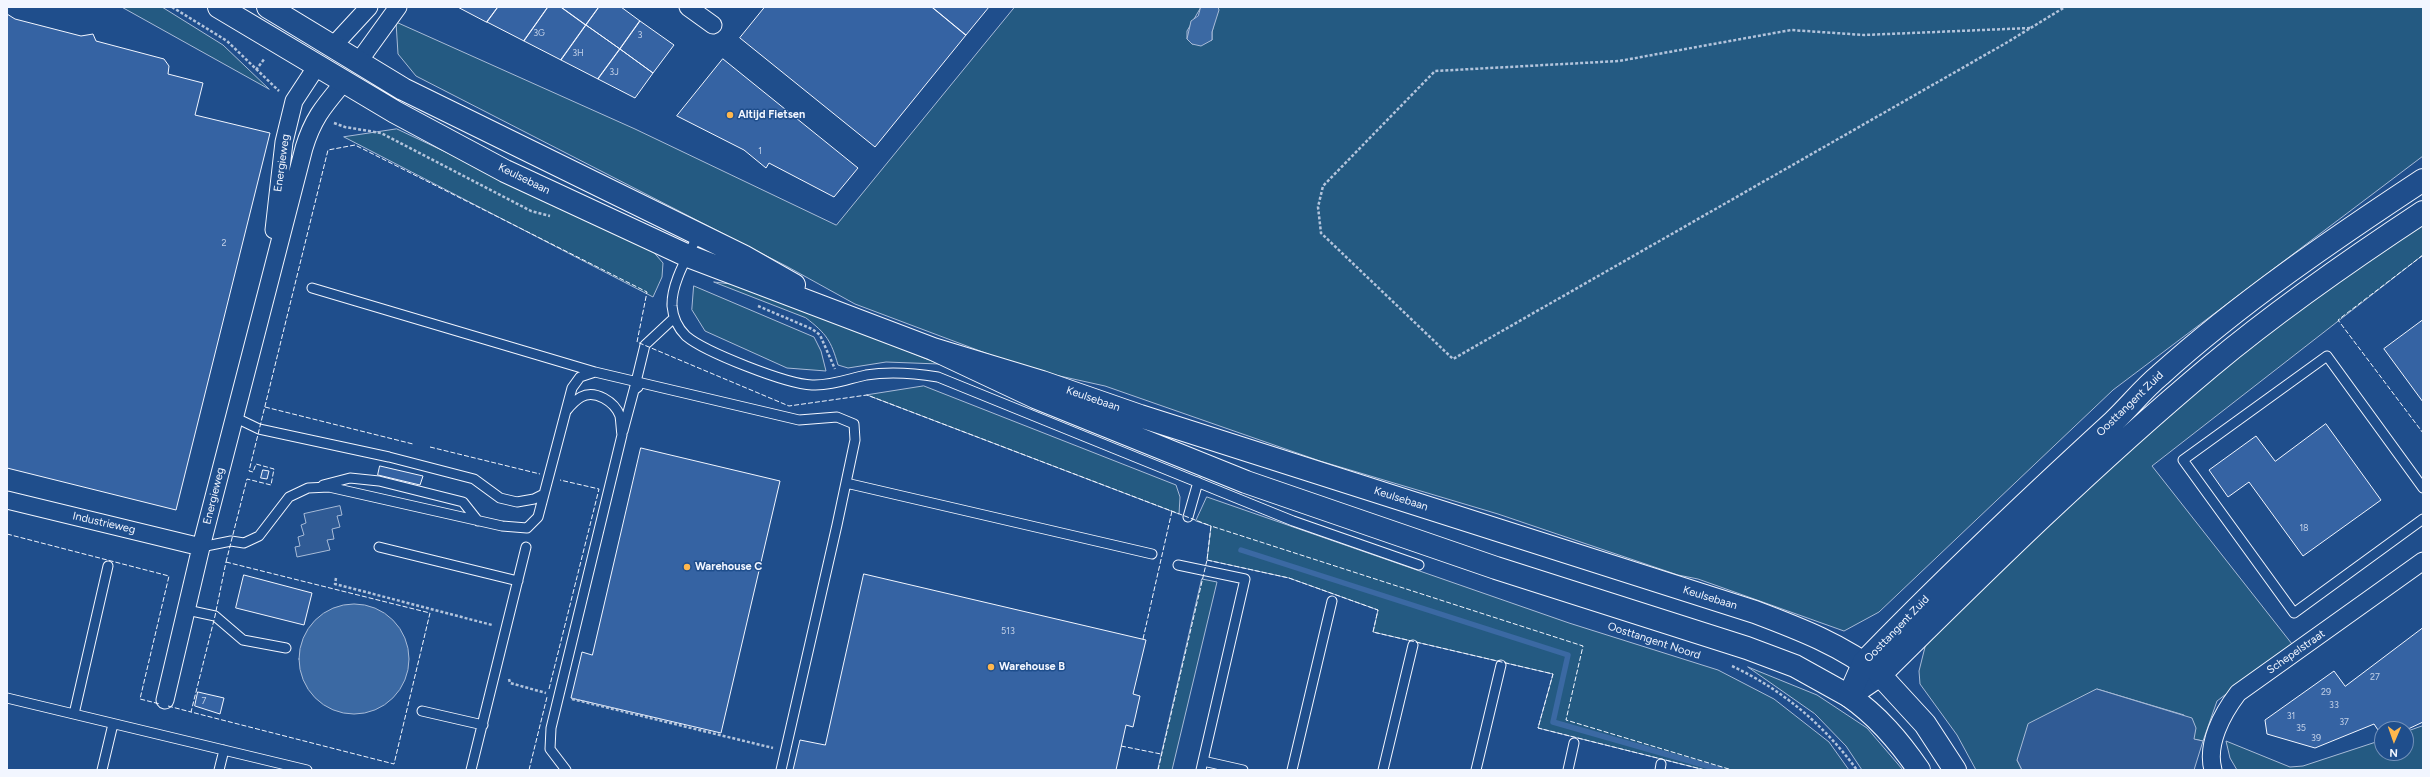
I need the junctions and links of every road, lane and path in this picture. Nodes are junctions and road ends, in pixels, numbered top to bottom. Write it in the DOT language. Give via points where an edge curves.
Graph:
graph roads {
  1 [pos="172,7"];
  2 [pos="219,7"];
  3 [pos="268,7"];
  4 [pos="369,7"];
  5 [pos="398,7"];
  6 [pos="688,7"];
  7 [pos="2065,7"];
  8 [pos="714,25"];
  9 [pos="2030,28"];
  10 [pos="333,46"];
  11 [pos="358,61"];
  12 [pos="317,66"];
  13 [pos="256,70"];
  14 [pos="344,82"];
  15 [pos="2423,180"];
  16 [pos="2423,212"];
  17 [pos="698,235"];
  18 [pos="688,256"];
  19 [pos="312,288"];
  20 [pos="266,292"];
  21 [pos="847,314"];
  22 [pos="674,318"];
  23 [pos="933,349"];
  24 [pos="594,372"];
  25 [pos="638,385"];
  26 [pos="566,410"];
  27 [pos="234,417"];
  28 [pos="622,435"];
  29 [pos="1198,482"];
  30 [pos="846,483"];
  31 [pos="308,488"];
  32 [pos="2423,488"];
  33 [pos="544,494"];
  34 [pos="7,500"];
  35 [pos="1188,517"];
  36 [pos="2423,520"];
  37 [pos="478,521"];
  38 [pos="201,547"];
  39 [pos="379,547"];
  40 [pos="526,547"];
  41 [pos="1152,554"];
  42 [pos="2423,561"];
  43 [pos="1178,564"];
  44 [pos="1419,565"];
  45 [pos="108,566"];
  46 [pos="336,578"];
  47 [pos="518,581"];
  48 [pos="1332,601"];
  49 [pos="186,610"];
  50 [pos="1413,645"];
  51 [pos="286,648"];
  52 [pos="500,652"];
  53 [pos="1725,664"];
  54 [pos="1501,665"];
  55 [pos="1872,669"];
  56 [pos="558,696"];
  57 [pos="1849,696"];
  58 [pos="7,698"];
  59 [pos="165,700"];
  60 [pos="422,711"];
  61 [pos="74,714"];
  62 [pos="113,724"];
  63 [pos="482,725"];
  64 [pos="1574,743"];
  65 [pos="224,750"];
  66 [pos="785,751"];
  67 [pos="1203,761"];
  68 [pos="102,770"];
  69 [pos="220,770"];
  70 [pos="307,770"];
  71 [pos="471,770"];
  72 [pos="566,770"];
  73 [pos="781,770"];
  74 [pos="1201,770"];
  75 [pos="1243,770"];
  76 [pos="1292,770"];
  77 [pos="1383,770"];
  78 [pos="1476,770"];
  79 [pos="1568,770"];
  80 [pos="1858,770"];
  81 [pos="1919,770"];
  82 [pos="1955,770"];
  83 [pos="2213,770"];
  1 -- 13 [label="path" via="227,41"];
  2 -- 12 [label="main road, Keulsebaan"];
  3 -- 10 [label="main road, Keulsebaan"];
  4 -- 10 [label="street"];
  5 -- 11 [label="street"];
  6 -- 8 [label="street"];
  7 -- 9 [label="path"];
  9 -- 9 [label="path" via="1864,35 1790,30 1619,61 1435,71 1323,186 1318,207 1321,233 1453,360"];
  10 -- 11 [label="main road, Keulsebaan"];
  10 -- 12 [label="main road, Energieweg"];
  11 -- 14 [label="main road, Energieweg"];
  11 -- 17 [label="main road, Keulsebaan" via="417,96"];
  12 -- 14 [label="main road, Keulsebaan"];
  12 -- 20 [label="street, Energieweg" via="294,101 284,142"];
  14 -- 18 [label="main road, Keulsebaan" via="505,171"];
  14 -- 20 [label="street, Energieweg" via="311,126"];
  15 -- 55 [label="main road, Oosttangent Zuid" via="2258,294 2160,375 2023,504"];
  16 -- 55 [label="main road, Oosttangent Zuid" via="2362,252 2211,366"];
  17 -- 18 [label="lane"];
  17 -- 21 [label="main road, Keulsebaan" via="743,256"];
  18 -- 21 [label="main road, Keulsebaan"];
  18 -- 22 [label="lane" via="673,295"];
  19 -- 24 [label="lane"];
  20 -- 27 [label="street, Energieweg"];
  21 -- 23 [label="main road, Keulsebaan"];
  22 -- 25 [label="lane" via="645,345"];
  22 -- 29 [label="lane" via="679,329 697,344 776,378 813,385 883,373 938,377"];
  23 -- 55 [label="main road, Keulsebaan" via="1755,612 1840,647"];
  23 -- 57 [label="main road, Keulsebaan" via="1035,398 1246,482 1496,568 1747,648 1795,666"];
  24 -- 25 [label="lane"];
  24 -- 26 [label="lane" via="580,378 572,388"];
  25 -- 28 [label="lane"];
  25 -- 30 [label="lane" via="799,420 837,417 854,424 855,440"];
  26 -- 28 [label="lane" via="580,397 590,394 600,397 616,408 620,416"];
  26 -- 33 [label="lane"];
  27 -- 33 [label="lane" via="259,429 389,457 474,479 500,498 517,502"];
  27 -- 38 [label="street, Energieweg"];
  28 -- 56 [label="lane"];
  29 -- 35 [label="lane"];
  29 -- 44 [label="lane" via="1293,521"];
  30 -- 41 [label="lane"];
  30 -- 66 [label="lane"];
  31 -- 37 [label="lane" via="329,487"];
  31 -- 37 [label="lane" via="350,478 379,481 463,502"];
  31 -- 38 [label="lane" via="288,497 259,536 244,543 232,541"];
  32 -- 36 [label="lane" via="2327,356 2183,460 2294,613"];
  33 -- 37 [label="lane" via="538,517 527,528"];
  34 -- 38 [label="street, Industrieweg"];
  38 -- 49 [label="street, Energieweg"];
  39 -- 47 [label="lane"];
  40 -- 47 [label="lane"];
  42 -- 83 [label="street, Schepelstraat" via="2238,693 2225,709 2217,731 2209,757"];
  43 -- 67 [label="lane" via="1245,579"];
  45 -- 61 [label="lane"];
  46 -- 52 [label="path" via="335,584 492,624"];
  47 -- 52 [label="lane"];
  48 -- 76 [label="lane"];
  49 -- 51 [label="lane" via="215,616 243,640"];
  49 -- 59 [label="street, Energieweg"];
  50 -- 77 [label="lane"];
  52 -- 56 [label="path" via="510,684"];
  52 -- 63 [label="lane"];
  53 -- 80 [label="path" via="1766,684 1801,709 1836,741"];
  54 -- 78 [label="lane"];
  55 -- 57 [label="main road, Oosttangent Zuid"];
  55 -- 82 [label="main road" via="1925,724"];
  56 -- 66 [label="path"];
  56 -- 72 [label="lane" via="551,728 550,749"];
  57 -- 81 [label="main road" via="1899,741"];
  58 -- 61 [label="lane"];
  60 -- 63 [label="lane"];
  61 -- 62 [label="lane"];
  62 -- 65 [label="lane"];
  62 -- 68 [label="lane"];
  63 -- 71 [label="lane"];
  64 -- 79 [label="lane"];
  65 -- 69 [label="lane"];
  65 -- 70 [label="lane"];
  66 -- 73 [label="lane"];
  67 -- 74 [label="lane"];
  67 -- 75 [label="lane"];
}
